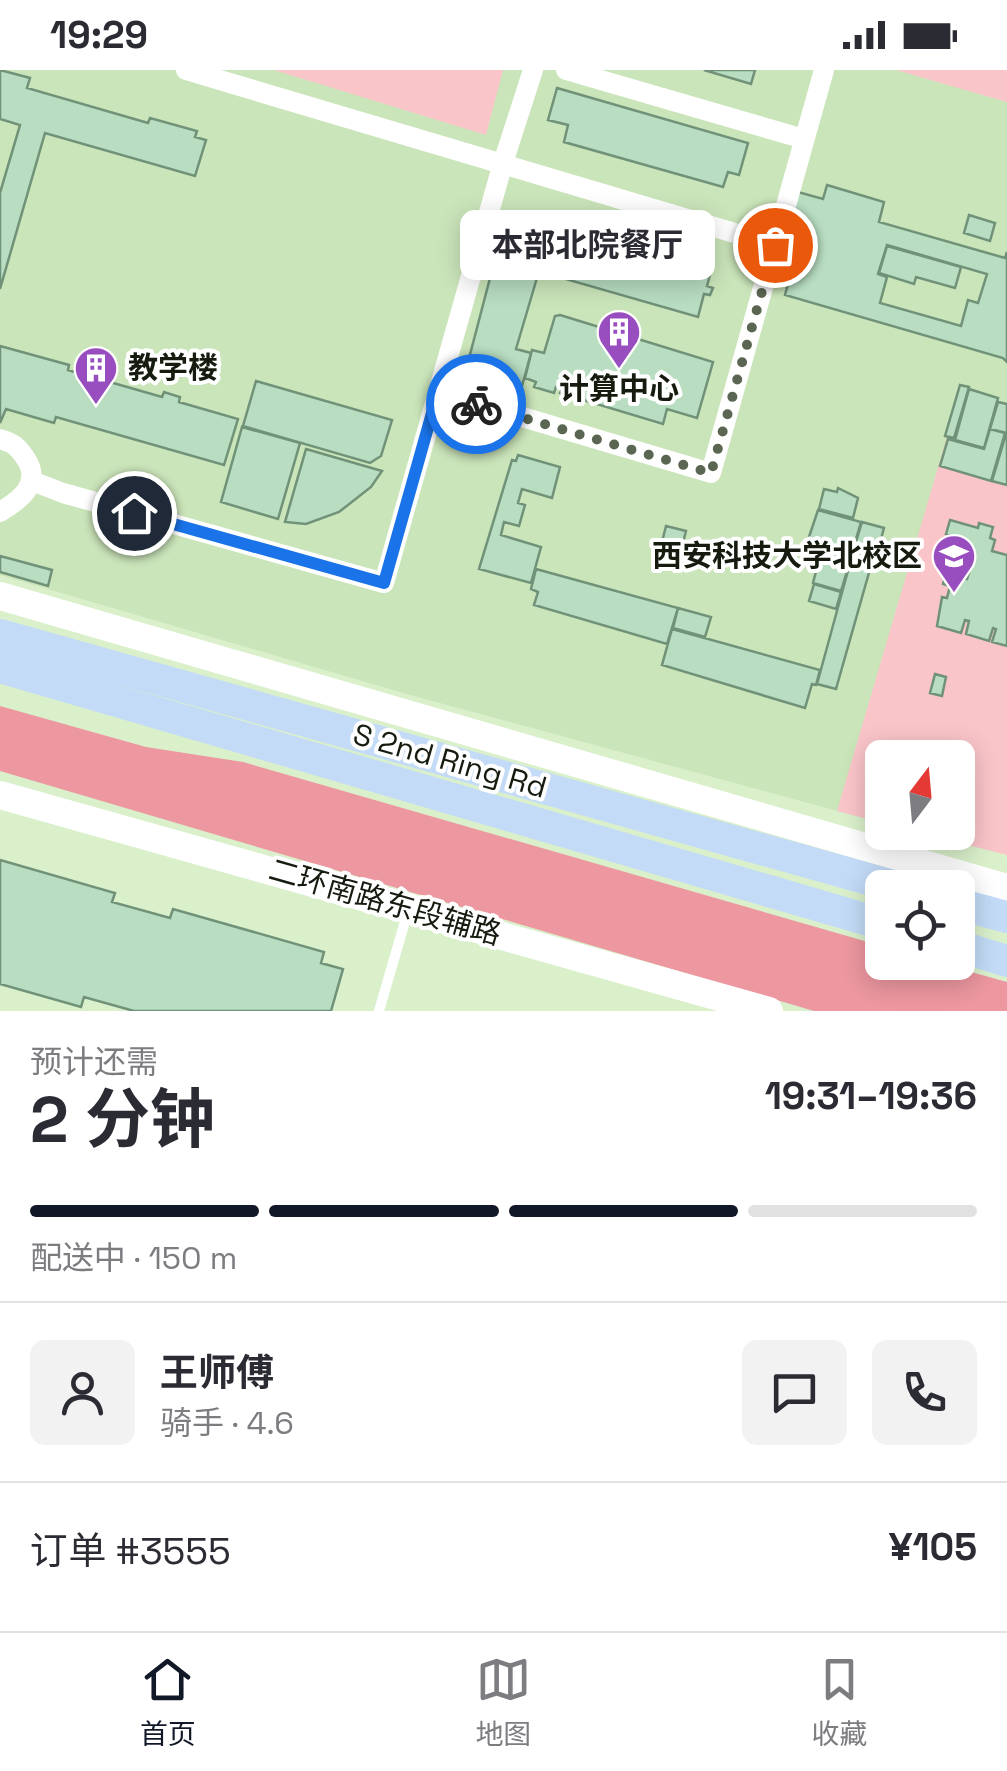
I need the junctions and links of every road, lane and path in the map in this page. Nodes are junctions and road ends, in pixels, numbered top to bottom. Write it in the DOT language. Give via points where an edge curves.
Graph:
graph roads {
  1 [pos="186,70"];
  2 [pos="533,70"];
  3 [pos="566,70"];
  4 [pos="824,70"];
  5 [pos="804,139"];
  6 [pos="503,162"];
  7 [pos="775,245"];
  8 [pos="438,392"];
  9 [pos="0,439"];
  10 [pos="32,480"];
  11 [pos="0,512"];
  12 [pos="0,596"];
  13 [pos="0,635"];
  14 [pos="0,667"];
  15 [pos="0,687"];
  16 [pos="234,734"];
  17 [pos="0,795"];
  18 [pos="865,878"];
  19 [pos="1007,888"];
  20 [pos="409,908"];
  21 [pos="975,909"];
  22 [pos="1007,918"];
  23 [pos="865,919"];
  24 [pos="975,951"];
  25 [pos="1007,961"];
  26 [pos="379,1011"];
  27 [pos="769,1011"];
  1 -- 6 [label="street"];
  2 -- 6 [label="street"];
  3 -- 5 [label="street"];
  4 -- 5 [label="street"];
  5 -- 7 [label="street"];
  6 -- 7 [label="street"];
  6 -- 8 [label="street"];
  7 -- 8 [label="street" via="711,473"];
  8 -- 10 [label="street" via="384,583"];
  9 -- 10 [label="street" via="16,444"];
  10 -- 11 [label="street" via="26,494"];
  12 -- 19 [label="main road"];
  13 -- 18 [label="highway, S 2nd Ring Rd"];
  14 -- 16 [label="highway, S 2nd Ring Rd"];
  15 -- 16 [label="highway" via="109,718"];
  16 -- 23 [label="highway, S 2nd Ring Rd"];
  17 -- 20 [label="main road, 二环南路东段辅路"];
  20 -- 26 [label="lane"];
  20 -- 27 [label="main road, 二环南路东段辅路"];
  21 -- 22 [label="highway"];
  24 -- 25 [label="highway"];
}
